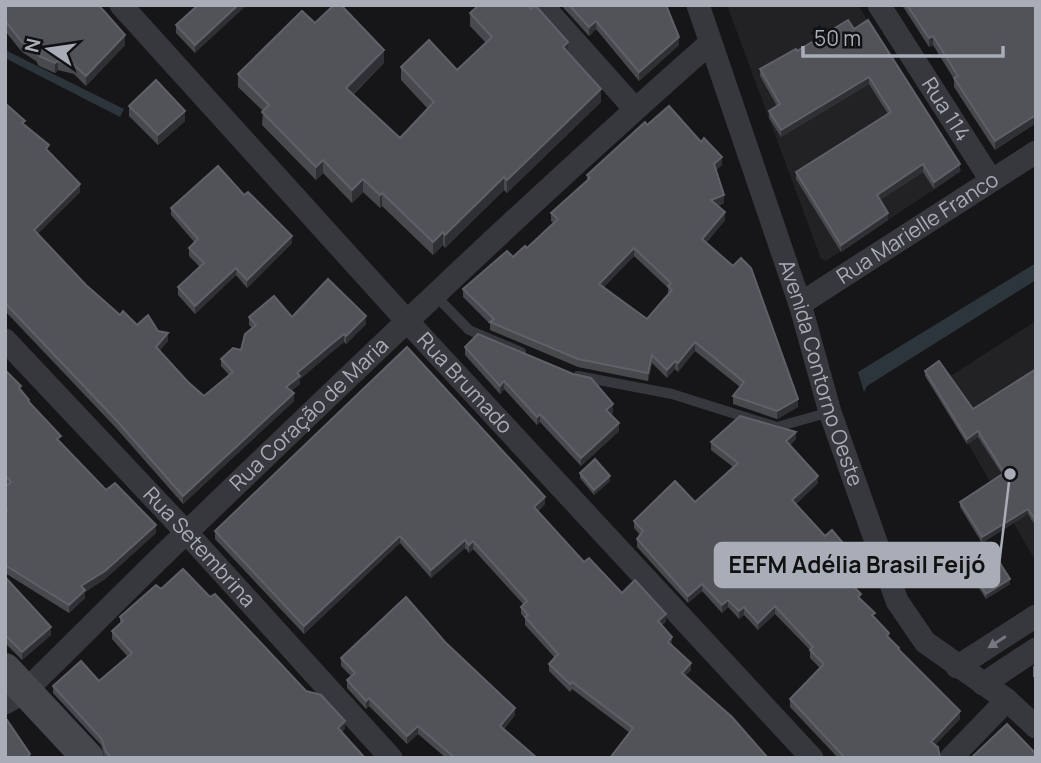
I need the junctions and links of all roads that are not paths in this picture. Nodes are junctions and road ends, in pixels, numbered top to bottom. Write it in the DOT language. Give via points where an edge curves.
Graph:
graph roads {
  1 [pos="121,5"];
  2 [pos="542,5"];
  3 [pos="698,5"];
  4 [pos="879,5"];
  5 [pos="710,43"];
  6 [pos="635,109"];
  7 [pos="1036,152"];
  8 [pos="991,180"];
  9 [pos="435,295"];
  10 [pos="800,304"];
  11 [pos="407,321"];
  12 [pos="5,340"];
  13 [pos="528,355"];
  14 [pos="564,370"];
  15 [pos="830,412"];
  16 [pos="186,532"];
  17 [pos="1036,616"];
  18 [pos="1036,649"];
  19 [pos="957,667"];
  20 [pos="983,684"];
  21 [pos="11,688"];
  22 [pos="1007,700"];
  23 [pos="1036,727"];
  24 [pos="88,758"];
  25 [pos="391,758"];
  26 [pos="812,758"];
  27 [pos="951,758"];
  1 -- 11 [label="street, Rua Brumado"];
  2 -- 6 [label="street"];
  3 -- 5 [label="street, Avenida Contorno Oeste"];
  4 -- 8 [label="street, Rua 114"];
  5 -- 6 [label="street, Rua Coração de Maria"];
  5 -- 10 [label="street, Avenida Contorno Oeste"];
  6 -- 9 [label="street, Rua Coração de Maria"];
  7 -- 8 [label="street, Rua Marielle Franco"];
  8 -- 10 [label="street, Rua Marielle Franco"];
  9 -- 11 [label="street, Rua Coração de Maria"];
  9 -- 13 [label="lane" via="470,330"];
  10 -- 15 [label="street, Avenida Contorno Oeste"];
  11 -- 16 [label="street, Rua Coração de Maria"];
  11 -- 26 [label="street, Rua Brumado"];
  12 -- 16 [label="street, Rua Setembrina"];
  14 -- 15 [label="lane" via="672,394 777,427"];
  15 -- 19 [label="street, Avenida Contorno Oeste" via="897,601 925,642"];
  16 -- 21 [label="street, Rua Coração de Maria"];
  16 -- 25 [label="street, Rua Setembrina"];
  17 -- 19 [label="street, one-way"];
  18 -- 20 [label="street"];
  19 -- 20 [label="street, Avenida Contorno Oeste"];
  20 -- 22 [label="street, Avenida Contorno Oeste"];
  21 -- 24 [label="main road"];
  22 -- 23 [label="street, Avenida Contorno Oeste"];
  22 -- 27 [label="street"];
}
